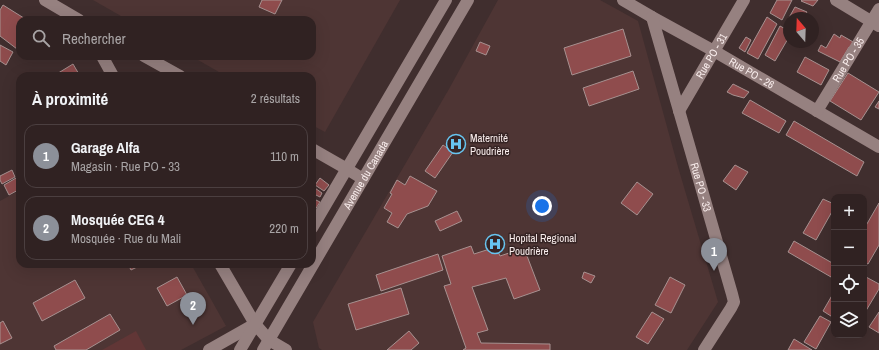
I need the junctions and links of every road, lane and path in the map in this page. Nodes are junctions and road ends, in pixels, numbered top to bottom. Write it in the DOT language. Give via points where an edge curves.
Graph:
graph roads {
  1 [pos="45,0"];
  2 [pos="446,0"];
  3 [pos="468,0"];
  4 [pos="623,0"];
  5 [pos="744,0"];
  6 [pos="836,0"];
  7 [pos="879,9"];
  8 [pos="72,16"];
  9 [pos="652,17"];
  10 [pos="875,23"];
  11 [pos="714,51"];
  12 [pos="104,60"];
  13 [pos="151,60"];
  14 [pos="111,72"];
  15 [pos="173,72"];
  16 [pos="679,111"];
  17 [pos="817,111"];
  18 [pos="879,147"];
  19 [pos="316,151"];
  20 [pos="347,169"];
  21 [pos="363,179"];
  22 [pos="316,221"];
  23 [pos="316,259"];
  24 [pos="222,268"];
  25 [pos="288,268"];
  26 [pos="311,268"];
  27 [pos="255,324"];
  28 [pos="266,345"];
  29 [pos="209,350"];
  30 [pos="240,350"];
  31 [pos="286,350"];
  32 [pos="705,350"];
  1 -- 8 [label="street"];
  2 -- 20 [label="street, Avenue du Canada"];
  3 -- 21 [label="street, Avenue du Canada"];
  4 -- 9 [label="street, Rue PO - 26"];
  5 -- 11 [label="street, Rue PO - 31"];
  6 -- 10 [label="street"];
  7 -- 10 [label="street, Rue PO - 35"];
  9 -- 11 [label="street, Rue PO - 26"];
  9 -- 16 [label="street, Rue PO - 33"];
  10 -- 17 [label="street, Rue PO - 35"];
  11 -- 16 [label="street, Rue PO - 31"];
  11 -- 17 [label="street, Rue PO - 26"];
  12 -- 14 [label="street"];
  13 -- 15 [label="street"];
  16 -- 32 [label="street, Rue PO - 33" via="734,302"];
  17 -- 18 [label="street, Rue PO - 26"];
  19 -- 20 [label="street"];
  20 -- 21 [label="street"];
  20 -- 22 [label="street, Avenue du Canada"];
  21 -- 23 [label="street, Avenue du Canada"];
  24 -- 27 [label="street"];
  25 -- 27 [label="street"];
  26 -- 28 [label="street, Avenue du Canada"];
  27 -- 28 [label="street"];
  27 -- 29 [label="street"];
  27 -- 30 [label="street"];
  28 -- 31 [label="street"];
}
